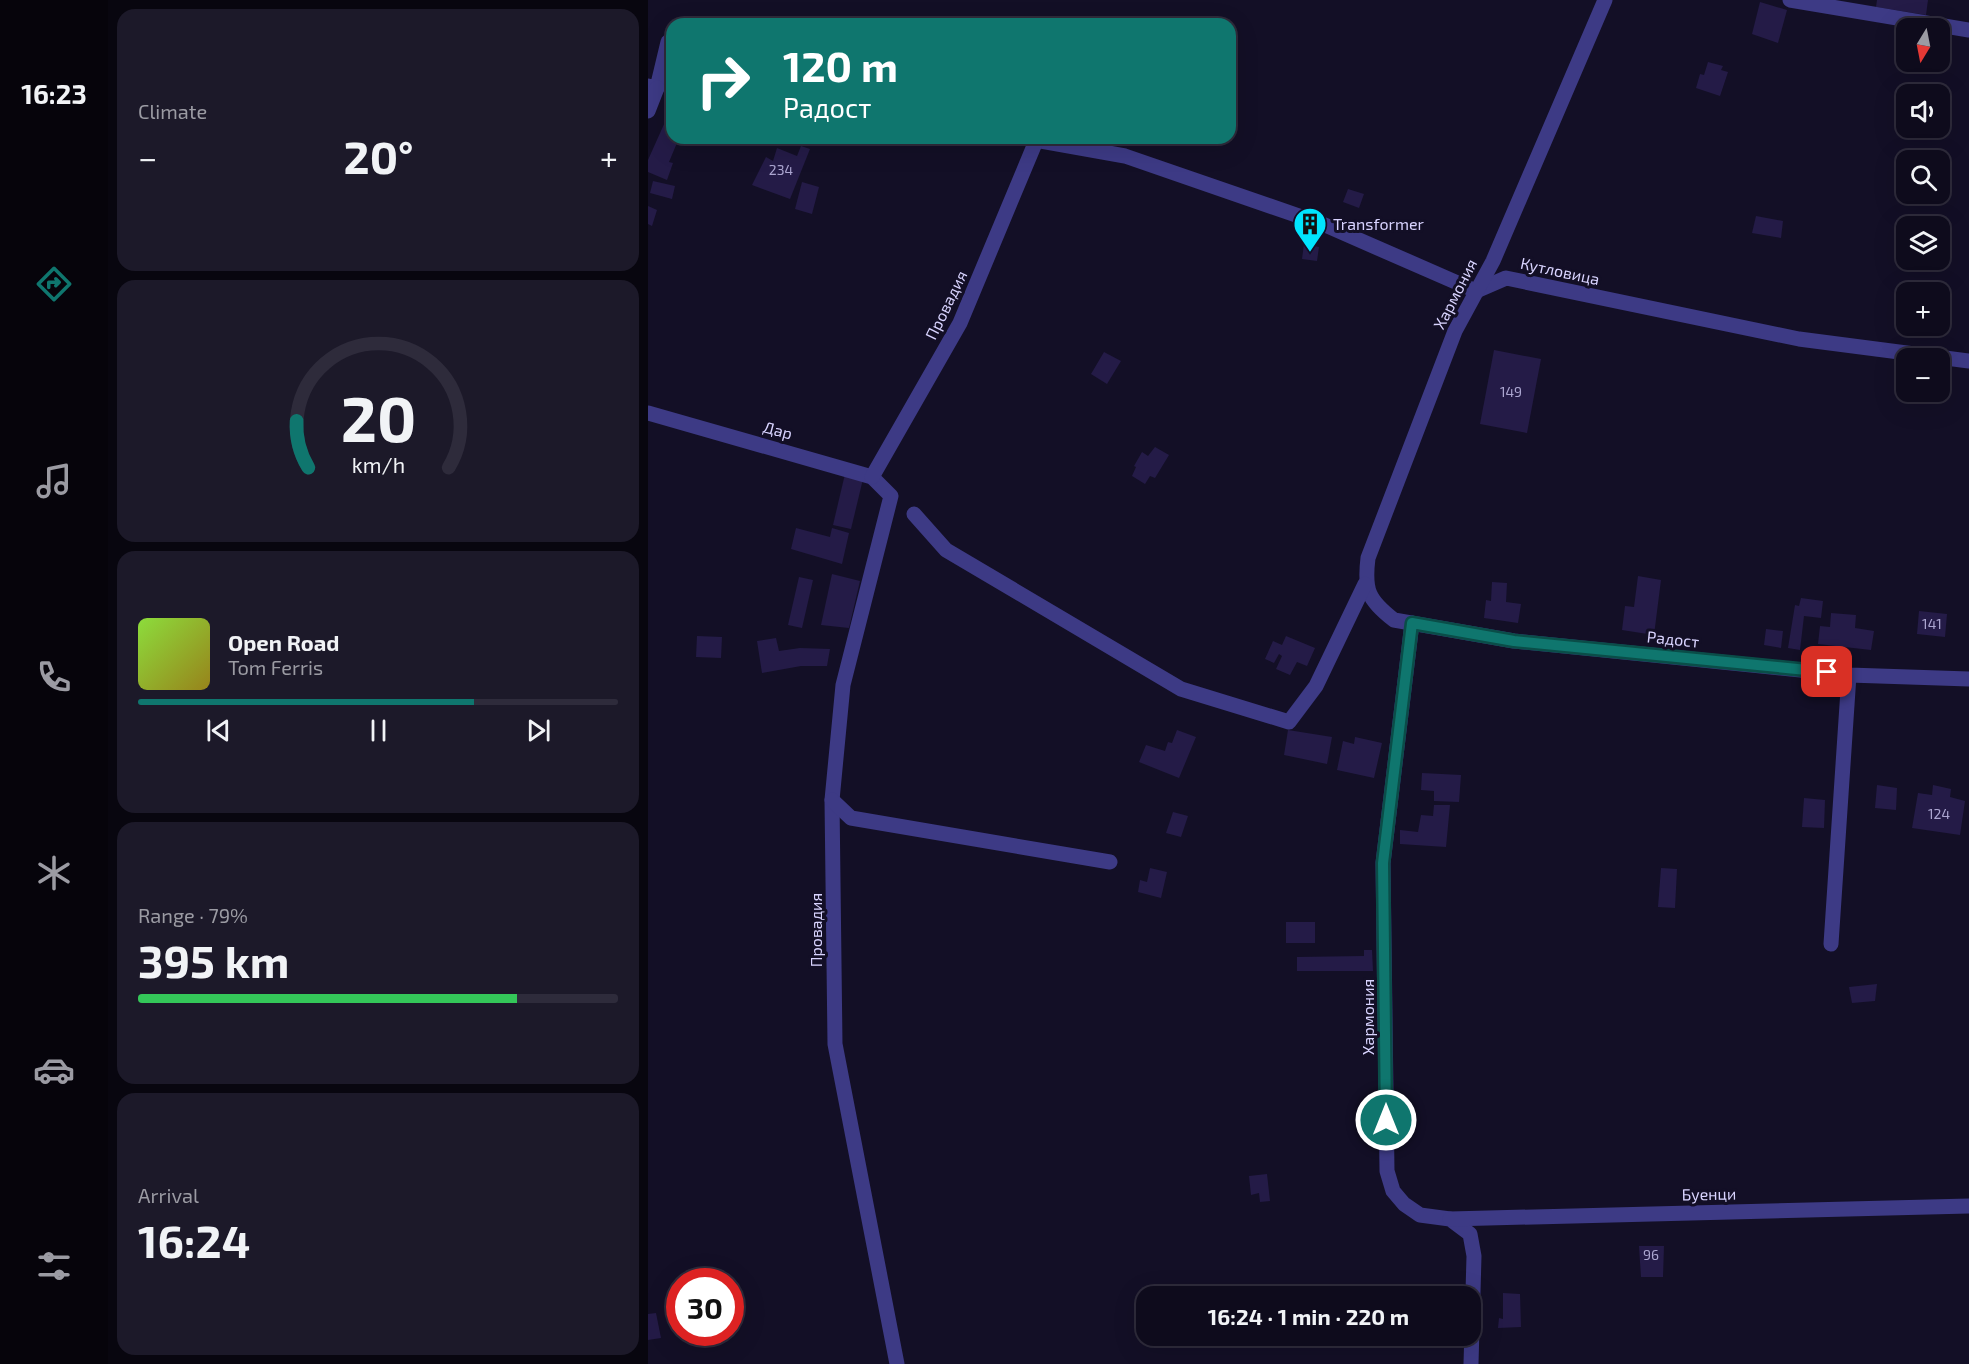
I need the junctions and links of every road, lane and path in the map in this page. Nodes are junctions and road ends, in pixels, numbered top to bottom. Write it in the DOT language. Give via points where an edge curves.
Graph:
graph roads {
  1 [pos="1605,0"];
  2 [pos="1790,0"];
  3 [pos="1969,30"];
  4 [pos="666,48"];
  5 [pos="653,87"];
  6 [pos="648,111"];
  7 [pos="1028,144"];
  8 [pos="1051,144"];
  9 [pos="1476,291"];
  10 [pos="1969,361"];
  11 [pos="648,413"];
  12 [pos="872,477"];
  13 [pos="891,496"];
  14 [pos="914,513"];
  15 [pos="1365,584"];
  16 [pos="1412,623"];
  17 [pos="1849,675"];
  18 [pos="1969,679"];
  19 [pos="832,800"];
  20 [pos="1110,862"];
  21 [pos="1831,944"];
  22 [pos="1969,1206"];
  23 [pos="1450,1219"];
  24 [pos="897,1364"];
  25 [pos="1471,1364"];
  1 -- 9 [label="street, Хармония" via="1493,261"];
  2 -- 3 [label="street"];
  4 -- 5 [label="street"];
  5 -- 6 [label="street"];
  7 -- 12 [label="street, Провадия" via="960,323"];
  8 -- 9 [label="street" via="1137,160 1324,225"];
  9 -- 10 [label="street, Кутловица" via="1506,278 1799,339"];
  9 -- 15 [label="street, Хармония" via="1455,331 1368,558"];
  11 -- 12 [label="street, Дар"];
  12 -- 13 [label="street, Дар"];
  13 -- 19 [label="street, Провадия" via="843,686"];
  14 -- 15 [label="street, Хармония" via="946,550 1180,689 1289,722 1316,686"];
  15 -- 16 [label="street, Радост" via="1380,609 1394,620"];
  16 -- 17 [label="street, Радост" via="1514,641"];
  16 -- 23 [label="street, Хармония" via="1383,863 1387,1171 1393,1191 1404,1204 1420,1215"];
  17 -- 18 [label="street, Радост"];
  17 -- 21 [label="street"];
  19 -- 20 [label="street" via="851,818"];
  19 -- 24 [label="street, Провадия" via="834,1044"];
  22 -- 23 [label="street, Буенци"];
  23 -- 25 [label="street" via="1470,1234 1474,1256"];
}
